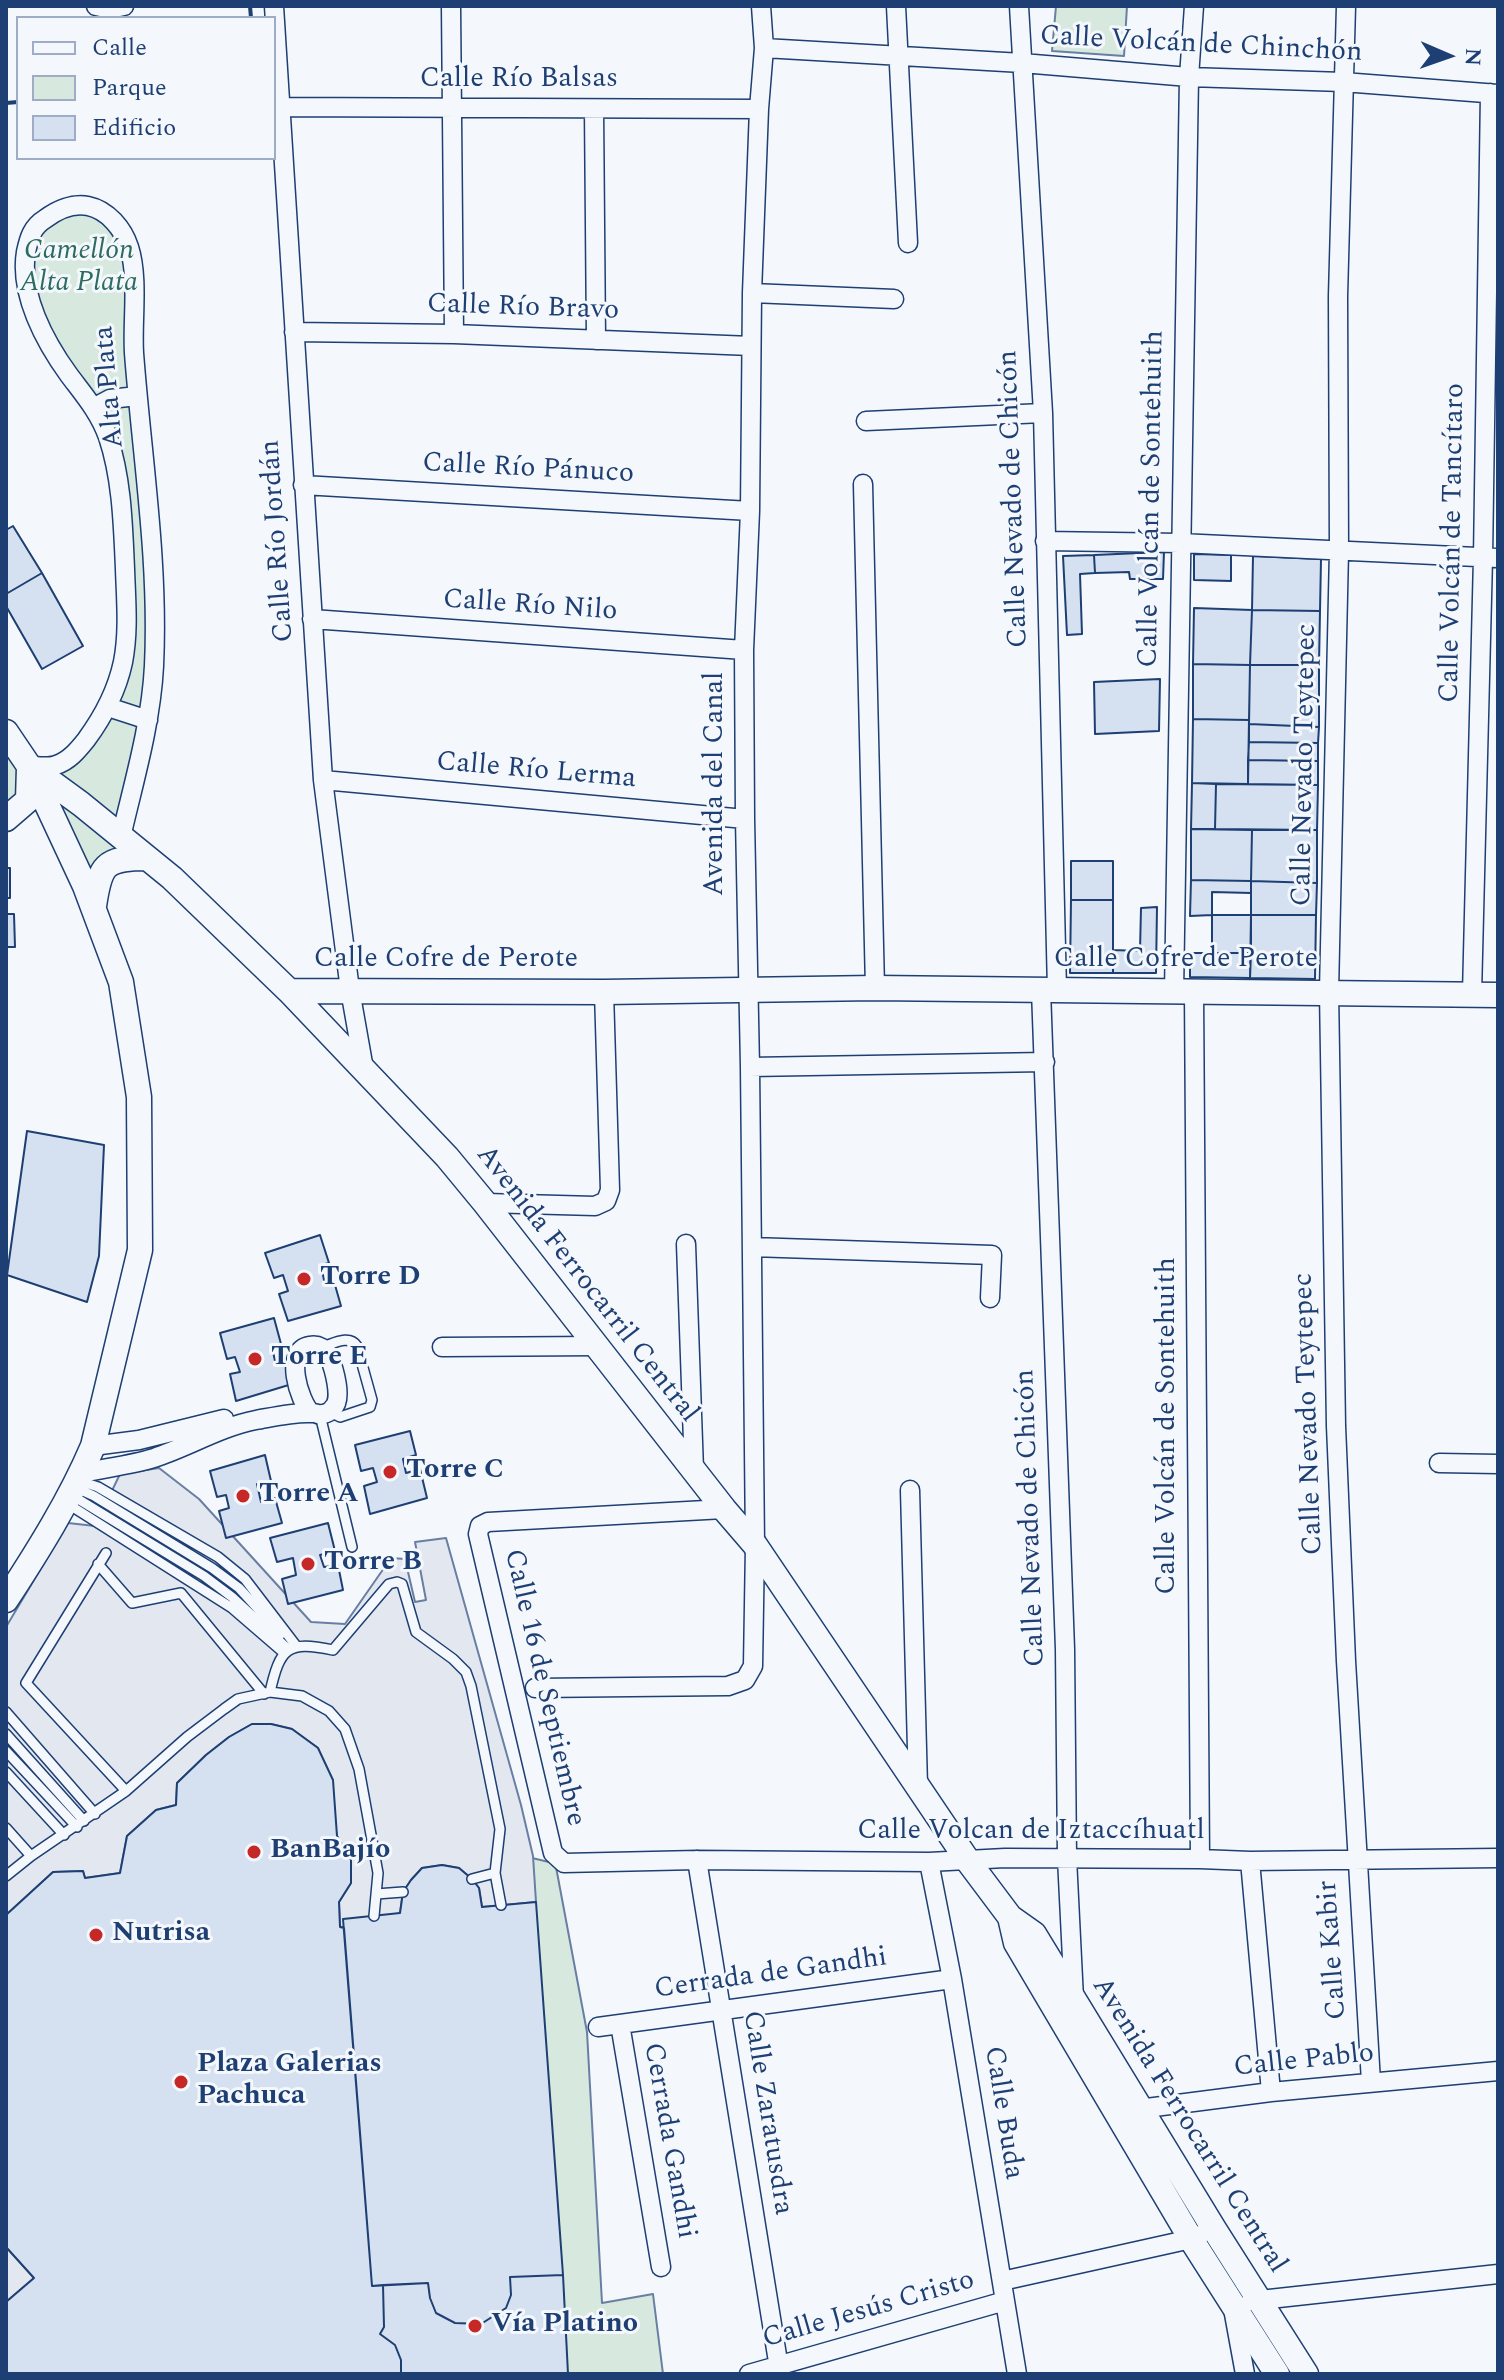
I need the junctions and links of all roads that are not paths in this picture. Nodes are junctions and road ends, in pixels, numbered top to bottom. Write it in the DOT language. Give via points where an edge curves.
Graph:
graph roads {
  1 [pos="96,6"];
  2 [pos="124,6"];
  3 [pos="451,6"];
  4 [pos="751,6"];
  5 [pos="896,6"];
  6 [pos="1019,6"];
  7 [pos="1194,6"];
  8 [pos="1346,6"];
  9 [pos="761,14"];
  10 [pos="276,46"];
  11 [pos="764,48"];
  12 [pos="900,56"];
  13 [pos="1022,63"];
  14 [pos="1189,77"];
  15 [pos="1343,82"];
  16 [pos="1494,94"];
  17 [pos="279,107"];
  18 [pos="452,109"];
  19 [pos="594,109"];
  20 [pos="759,109"];
  21 [pos="908,243"];
  22 [pos="752,293"];
  23 [pos="894,299"];
  24 [pos="294,332"];
  25 [pos="454,334"];
  26 [pos="596,340"];
  27 [pos="751,346"];
  28 [pos="137,396"];
  29 [pos="95,407"];
  30 [pos="1043,413"];
  31 [pos="866,421"];
  32 [pos="863,484"];
  33 [pos="303,485"];
  34 [pos="750,511"];
  35 [pos="1045,541"];
  36 [pos="1180,543"];
  37 [pos="1339,551"];
  38 [pos="1491,558"];
  39 [pos="312,619"];
  40 [pos="744,650"];
  41 [pos="108,707"];
  42 [pos="148,720"];
  43 [pos="6,732"];
  44 [pos="29,766"];
  45 [pos="323,780"];
  46 [pos="6,819"];
  47 [pos="745,819"];
  48 [pos="121,837"];
  49 [pos="147,858"];
  50 [pos="93,908"];
  51 [pos="875,988"];
  52 [pos="350,990"];
  53 [pos="1049,990"];
  54 [pos="289,991"];
  55 [pos="748,991"];
  56 [pos="1329,991"];
  57 [pos="604,992"];
  58 [pos="1184,992"];
  59 [pos="1472,994"];
  60 [pos="1498,995"];
  61 [pos="1045,1062"];
  62 [pos="750,1067"];
  63 [pos="364,1069"];
  64 [pos="485,1203"];
  65 [pos="686,1244"];
  66 [pos="752,1247"];
  67 [pos="990,1298"];
  68 [pos="599,1346"];
  69 [pos="322,1347"];
  70 [pos="442,1347"];
  71 [pos="316,1410"];
  72 [pos="93,1446"];
  73 [pos="1439,1463"];
  74 [pos="1498,1464"];
  75 [pos="694,1470"];
  76 [pos="73,1487"];
  77 [pos="910,1490"];
  78 [pos="724,1509"];
  79 [pos="755,1545"];
  80 [pos="352,1547"];
  81 [pos="106,1553"];
  82 [pos="98,1564"];
  83 [pos="6,1600"];
  84 [pos="291,1649"];
  85 [pos="535,1688"];
  86 [pos="267,1693"];
  87 [pos="6,1712"];
  88 [pos="6,1734"];
  89 [pos="6,1751"];
  90 [pos="6,1772"];
  91 [pos="918,1786"];
  92 [pos="126,1791"];
  93 [pos="95,1814"];
  94 [pos="80,1824"];
  95 [pos="6,1828"];
  96 [pos="64,1835"];
  97 [pos="31,1856"];
  98 [pos="1067,1858"];
  99 [pos="1498,1858"];
  100 [pos="1200,1859"];
  101 [pos="697,1860"];
  102 [pos="968,1861"];
  103 [pos="1250,1861"];
  104 [pos="1357,1861"];
  105 [pos="929,1862"];
  106 [pos="564,1863"];
  107 [pos="495,1873"];
  108 [pos="6,1876"];
  109 [pos="472,1879"];
  110 [pos="403,1892"];
  111 [pos="376,1894"];
  112 [pos="501,1905"];
  113 [pos="374,1916"];
  114 [pos="1010,1917"];
  115 [pos="952,1979"];
  116 [pos="1074,1999"];
  117 [pos="721,2010"];
  118 [pos="620,2024"];
  119 [pos="598,2027"];
  120 [pos="1076,2044"];
  121 [pos="1498,2071"];
  122 [pos="1371,2082"];
  123 [pos="1271,2092"];
  124 [pos="1141,2109"];
  125 [pos="1115,2110"];
  126 [pos="1214,2229"];
  127 [pos="1191,2239"];
  128 [pos="661,2267"];
  129 [pos="1498,2274"];
  130 [pos="1002,2281"];
  131 [pos="1261,2300"];
  132 [pos="1005,2301"];
  133 [pos="1232,2303"];
  134 [pos="779,2369"];
  135 [pos="749,2374"];
  136 [pos="1017,2374"];
  137 [pos="1245,2374"];
  138 [pos="1277,2374"];
  139 [pos="1306,2374"];
  1 -- 2 [label="street"];
  3 -- 18 [label="street"];
  4 -- 9 [label="street, Avenida del Canal"];
  5 -- 12 [label="street"];
  6 -- 13 [label="street, Calle Nevado de Chicón"];
  7 -- 14 [label="street, Calle Volcán de Sontehuith"];
  8 -- 15 [label="street, Calle Nevado Teytepec"];
  9 -- 11 [label="street, Avenida del Canal"];
  10 -- 17 [label="street, Calle Río Jordán"];
  11 -- 12 [label="street, Calle Volcán de Chinchón"];
  11 -- 20 [label="street, Avenida del Canal"];
  12 -- 13 [label="street, Calle Volcán de Chinchón"];
  12 -- 21 [label="street"];
  13 -- 14 [label="street, Calle Volcán de Chinchón"];
  13 -- 30 [label="street, Calle Nevado de Chicón"];
  14 -- 15 [label="street, Calle Volcán de Chinchón"];
  14 -- 36 [label="street, Calle Volcán de Sontehuith"];
  15 -- 16 [label="street, Calle Volcán de Chinchón"];
  15 -- 37 [label="street, Calle Nevado Teytepec"];
  16 -- 38 [label="street, Calle Volcán de Tancítaro"];
  17 -- 18 [label="street, Calle Río Balsas"];
  17 -- 24 [label="street, Calle Río Jordán"];
  18 -- 19 [label="street, Calle Río Balsas"];
  18 -- 25 [label="street"];
  19 -- 20 [label="street, Calle Río Balsas"];
  19 -- 26 [label="street"];
  20 -- 22 [label="street, Avenida del Canal"];
  22 -- 23 [label="street"];
  22 -- 27 [label="street, Avenida del Canal"];
  24 -- 25 [label="street, Calle Río Bravo"];
  24 -- 33 [label="street, Calle Río Jordán"];
  25 -- 26 [label="street, Calle Río Bravo"];
  26 -- 27 [label="street, Calle Río Bravo"];
  27 -- 34 [label="street, Avenida del Canal"];
  28 -- 29 [label="street"];
  28 -- 29 [label="street, Alta Plata" via="130,249 106,214 88,206 59,209 36,224 24,264 38,322"];
  28 -- 42 [label="street, Alta Plata" via="155,589"];
  29 -- 41 [label="street, Alta Plata" via="115,464 125,582 123,665"];
  30 -- 31 [label="street"];
  30 -- 35 [label="street, Calle Nevado de Chicón"];
  32 -- 51 [label="street"];
  33 -- 34 [label="street, Calle Río Pánuco"];
  33 -- 39 [label="street, Calle Río Jordán"];
  34 -- 40 [label="street, Avenida del Canal"];
  35 -- 36 [label="street"];
  35 -- 53 [label="street, Calle Nevado de Chicón"];
  36 -- 37 [label="street"];
  36 -- 58 [label="street, Calle Volcán de Sontehuith"];
  37 -- 38 [label="street"];
  37 -- 56 [label="street, Calle Nevado Teytepec"];
  38 -- 59 [label="street, Calle Volcán de Tancítaro"];
  39 -- 40 [label="street, Calle Río Nilo"];
  39 -- 45 [label="street, Calle Río Jordán"];
  40 -- 47 [label="street, Avenida del Canal"];
  41 -- 42 [label="street"];
  41 -- 44 [label="street, Alta Plata" via="75,754 55,766"];
  42 -- 48 [label="street, Alta Plata"];
  43 -- 44 [label="street"];
  44 -- 46 [label="street" via="28,800"];
  44 -- 48 [label="street, Avenida Ferrocarril Central"];
  44 -- 50 [label="street"];
  45 -- 47 [label="street, Calle Río Lerma"];
  45 -- 52 [label="street, Calle Río Jordán"];
  47 -- 55 [label="street, Avenida del Canal"];
  48 -- 49 [label="street, Avenida Ferrocarril Central"];
  49 -- 50 [label="street" via="106,865 98,877"];
  49 -- 54 [label="street, Avenida Ferrocarril Central"];
  50 -- 72 [label="street" via="121,982 139,1097 140,1250"];
  51 -- 53 [label="street, Calle Cofre de Perote"];
  51 -- 55 [label="street, Calle Cofre de Perote"];
  52 -- 54 [label="street, Calle Cofre de Perote"];
  52 -- 57 [label="street, Calle Cofre de Perote"];
  52 -- 63 [label="street, Calle Río Jordán"];
  53 -- 58 [label="street, Calle Cofre de Perote"];
  53 -- 61 [label="street, Calle Nevado de Chicón"];
  54 -- 63 [label="street, Avenida Ferrocarril Central"];
  55 -- 57 [label="street, Calle Cofre de Perote"];
  55 -- 62 [label="street, Avenida del Canal"];
  56 -- 58 [label="street, Calle Cofre de Perote"];
  56 -- 59 [label="street, Calle Cofre de Perote"];
  56 -- 104 [label="street, Calle Nevado Teytepec" via="1336,1426"];
  57 -- 64 [label="street, Calle Cofre de Perote" via="610,1190 606,1201 595,1206"];
  58 -- 100 [label="street, Calle Volcán de Sontehuith"];
  59 -- 60 [label="street, Calle Cofre de Perote"];
  61 -- 62 [label="street"];
  61 -- 98 [label="street, Calle Nevado de Chicón" via="1065,1633"];
  62 -- 66 [label="street, Avenida del Canal"];
  63 -- 64 [label="street, Avenida Ferrocarril Central"];
  64 -- 68 [label="street, Avenida Ferrocarril Central"];
  65 -- 75 [label="street"];
  66 -- 67 [label="street" via="992,1255"];
  66 -- 79 [label="street, Avenida del Canal"];
  68 -- 70 [label="street"];
  68 -- 75 [label="street, Avenida Ferrocarril Central"];
  69 -- 71 [label="street" via="329,1354 339,1395 337,1405"];
  69 -- 71 [label="street" via="302,1348 294,1364"];
  69 -- 71 [label="lane" via="354,1341 372,1400 364,1411 340,1417"];
  71 -- 72 [label="street"];
  71 -- 76 [label="street" via="232,1426"];
  71 -- 80 [label="lane"];
  72 -- 76 [label="street"];
  73 -- 74 [label="street"];
  75 -- 78 [label="street, Avenida Ferrocarril Central"];
  76 -- 83 [label="street"];
  76 -- 84 [label="lane"];
  76 -- 84 [label="lane" via="239,1588"];
  77 -- 91 [label="street"];
  78 -- 79 [label="street, Avenida Ferrocarril Central"];
  78 -- 106 [label="street, Calle 16 de Septiembre" via="480,1526 553,1853"];
  79 -- 85 [label="street, Avenida del Canal" via="753,1666 745,1680 728,1686"];
  79 -- 91 [label="street, Avenida Ferrocarril Central"];
  81 -- 82 [label="lane"];
  82 -- 86 [label="lane" via="132,1603 181,1593"];
  82 -- 92 [label="lane" via="26,1683"];
  84 -- 86 [label="lane" via="277,1662"];
  84 -- 107 [label="lane" via="333,1650 389,1584 402,1584 416,1632 453,1659 471,1686 500,1829"];
  86 -- 92 [label="lane" via="238,1699 219,1712"];
  86 -- 111 [label="lane" via="302,1696 329,1711 345,1729 359,1769 378,1873"];
  87 -- 93 [label="lane"];
  88 -- 94 [label="lane"];
  89 -- 94 [label="lane"];
  90 -- 96 [label="lane"];
  91 -- 102 [label="street, Avenida Ferrocarril Central"];
  92 -- 93 [label="lane"];
  93 -- 94 [label="lane"];
  94 -- 96 [label="lane"];
  95 -- 97 [label="lane"];
  96 -- 97 [label="lane"];
  97 -- 108 [label="lane"];
  98 -- 100 [label="street, Calle Volcan de Iztaccíhuatl"];
  98 -- 102 [label="street, Calle Volcan de Iztaccíhuatl"];
  98 -- 116 [label="street, Calle Nevado de Chicón"];
  99 -- 104 [label="street, Calle Volcan de Iztaccíhuatl"];
  100 -- 103 [label="street, Calle Volcan de Iztaccíhuatl"];
  101 -- 105 [label="street, Calle Volcan de Iztaccíhuatl"];
  101 -- 106 [label="street, Calle Volcan de Iztaccíhuatl"];
  101 -- 117 [label="street, Calle Zaratusdra"];
  102 -- 105 [label="street, Calle Volcan de Iztaccíhuatl"];
  102 -- 114 [label="street, Avenida Ferrocarril Central"];
  103 -- 104 [label="street, Calle Volcan de Iztaccíhuatl"];
  103 -- 123 [label="street"];
  104 -- 122 [label="street, Calle Kabir"];
  105 -- 115 [label="street, Calle Buda"];
  107 -- 109 [label="lane"];
  107 -- 112 [label="lane"];
  110 -- 111 [label="lane"];
  111 -- 113 [label="lane"];
  114 -- 116 [label="street, Avenida Ferrocarril Central" via="1034,1934"];
  114 -- 120 [label="street, Avenida Ferrocarril Central" via="1016,1943"];
  115 -- 117 [label="street, Cerrada de Gandhi"];
  115 -- 130 [label="street, Calle Buda"];
  116 -- 120 [label="street, Calle Nevado de Chicón"];
  116 -- 124 [label="street, Avenida Ferrocarril Central"];
  117 -- 118 [label="street, Cerrada de Gandhi"];
  117 -- 134 [label="street, Calle Zaratusdra"];
  118 -- 119 [label="street, Cerrada de Gandhi"];
  118 -- 128 [label="street, Cerrada Gandhi"];
  120 -- 125 [label="street, Avenida Ferrocarril Central"];
  121 -- 122 [label="street, Calle Pablo"];
  122 -- 123 [label="street, Calle Pablo"];
  123 -- 124 [label="street, Calle Pablo"];
  124 -- 125 [label="street, Calle Pablo"];
  124 -- 126 [label="street, Avenida Ferrocarril Central"];
  125 -- 127 [label="street, Avenida Ferrocarril Central"];
  126 -- 127 [label="street, Calle Jesús Cristo"];
  126 -- 131 [label="street, Avenida Ferrocarril Central"];
  127 -- 130 [label="street, Calle Jesús Cristo"];
  127 -- 133 [label="street, Avenida Ferrocarril Central"];
  129 -- 131 [label="street"];
  130 -- 132 [label="street, Calle Buda"];
  131 -- 133 [label="street"];
  131 -- 139 [label="street, Avenida Ferrocarril Central"];
  132 -- 134 [label="street, Calle Jesús Cristo"];
  132 -- 136 [label="street, Calle Buda"];
  133 -- 137 [label="street"];
  133 -- 138 [label="street, Avenida Ferrocarril Central"];
  134 -- 135 [label="street, Calle Jesús Cristo"];
}
